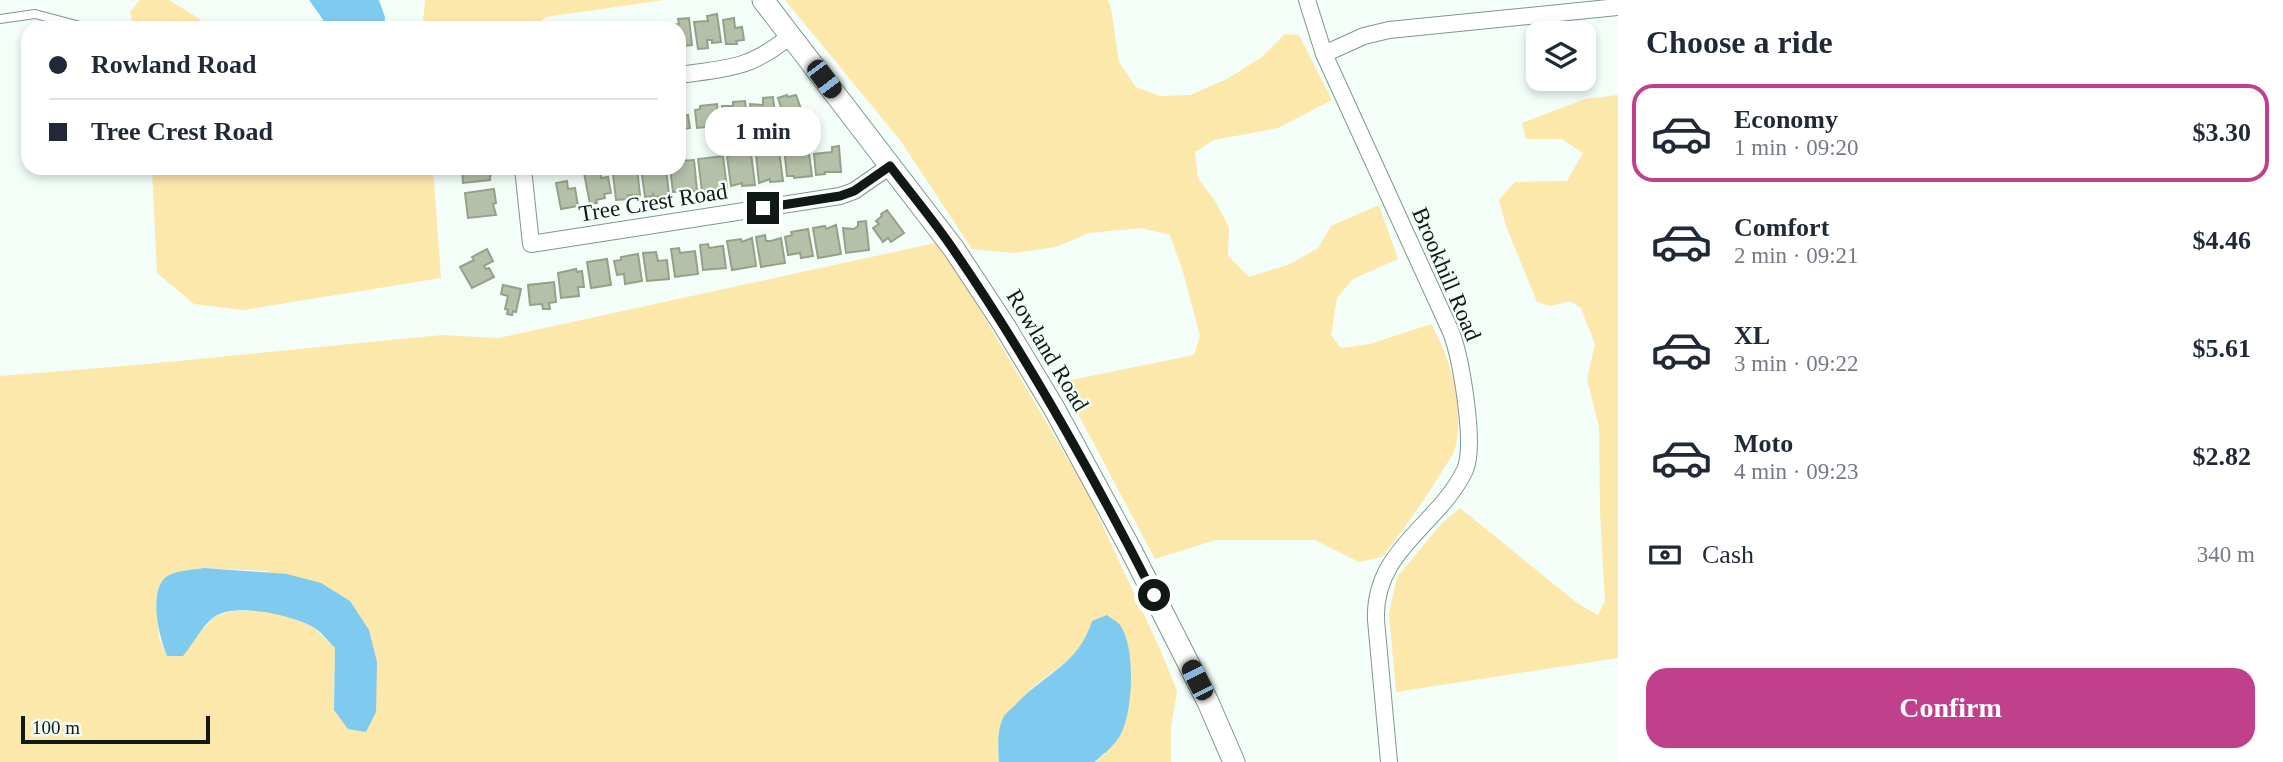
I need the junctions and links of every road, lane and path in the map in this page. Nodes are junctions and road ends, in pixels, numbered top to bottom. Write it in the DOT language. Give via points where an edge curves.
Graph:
graph roads {
  1 [pos="763,0"];
  2 [pos="1307,0"];
  3 [pos="1618,7"];
  4 [pos="0,19"];
  5 [pos="60,21"];
  6 [pos="790,36"];
  7 [pos="1324,54"];
  8 [pos="686,74"];
  9 [pos="890,166"];
  10 [pos="524,175"];
  11 [pos="1234,762"];
  12 [pos="1389,762"];
  1 -- 6 [label="street, Rowland Road"];
  2 -- 7 [label="street, Brookhill Road"];
  3 -- 7 [label="street" via="1389,30"];
  4 -- 5 [label="lane" via="35,15"];
  6 -- 8 [label="street" via="746,65"];
  6 -- 9 [label="street, Rowland Road"];
  7 -- 12 [label="street, Brookhill Road" via="1457,348 1469,441 1461,477 1389,566 1377,596"];
  9 -- 10 [label="street, Tree Crest Road" via="840,196 531,244"];
  9 -- 11 [label="street, Rowland Road" via="954,249 1054,408 1132,552"];
}
